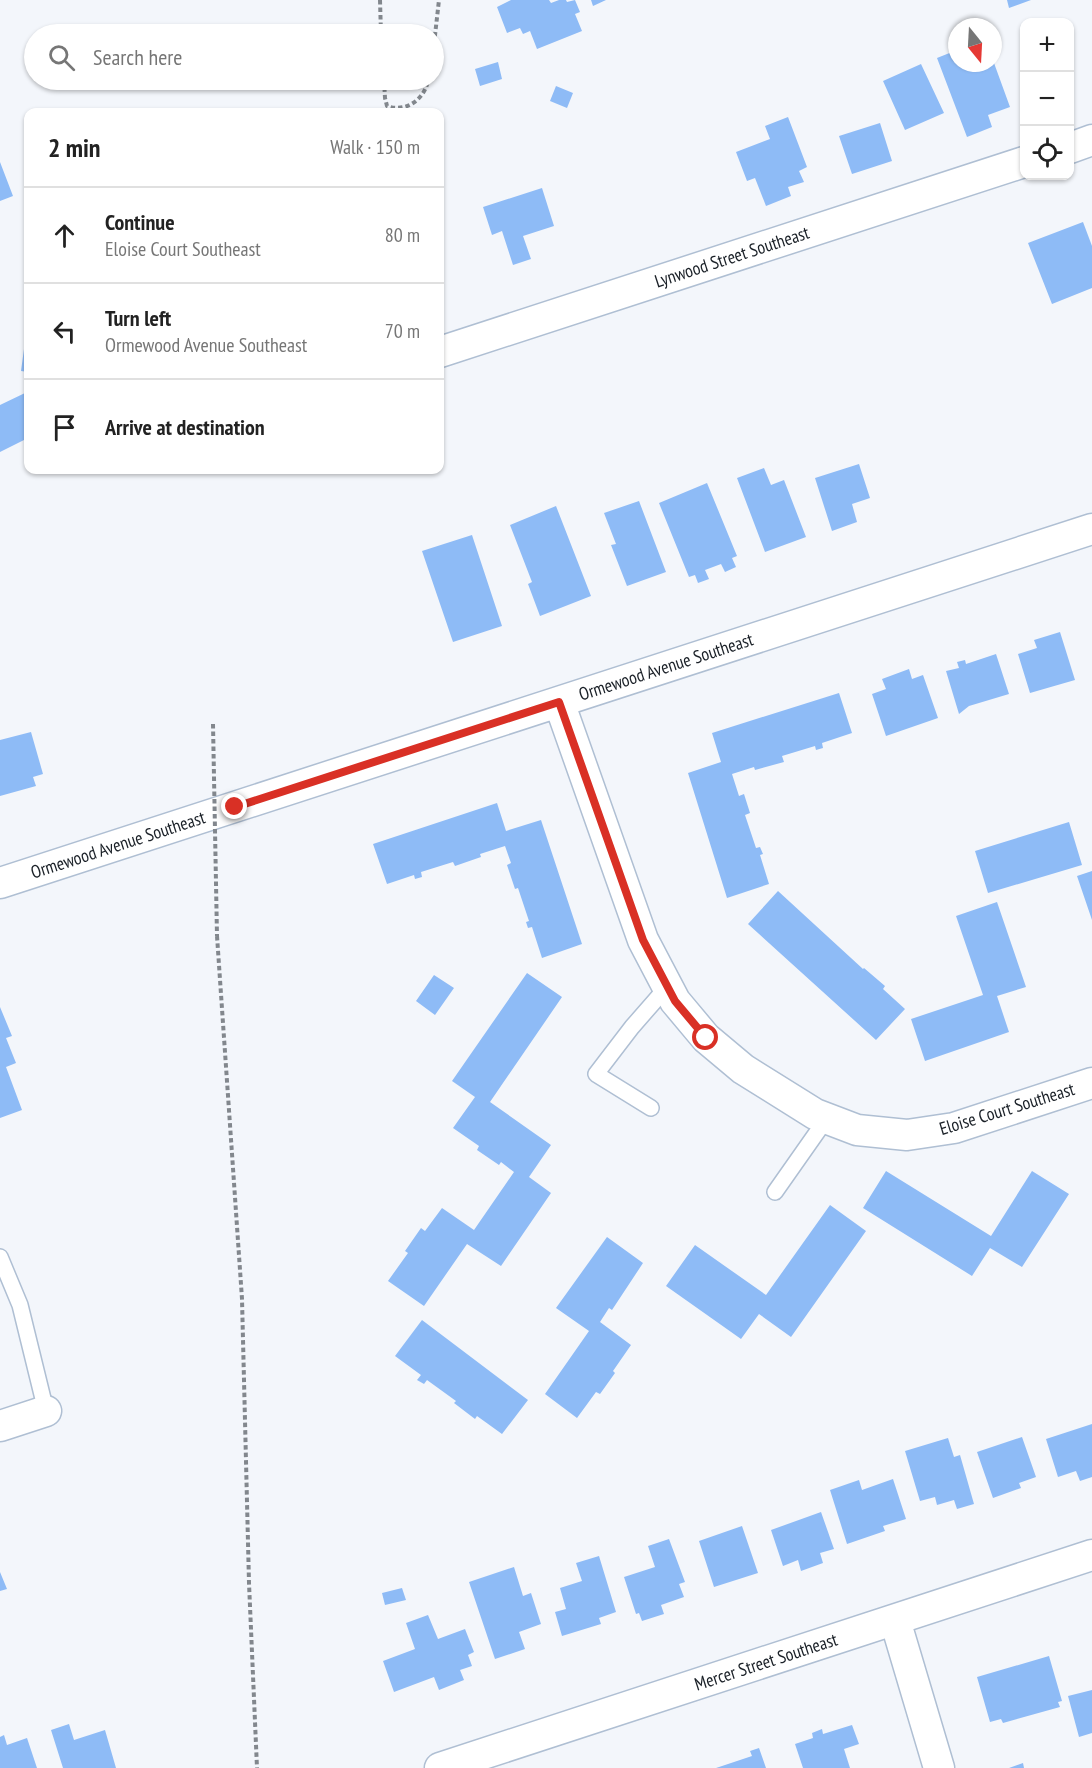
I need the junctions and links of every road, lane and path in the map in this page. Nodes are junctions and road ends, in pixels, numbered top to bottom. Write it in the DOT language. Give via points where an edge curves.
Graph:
graph roads {
  1 [pos="380,0"];
  2 [pos="439,0"];
  3 [pos="381,24"];
  4 [pos="436,24"];
  5 [pos="385,90"];
  6 [pos="424,90"];
  7 [pos="392,108"];
  8 [pos="405,108"];
  9 [pos="1092,140"];
  10 [pos="1074,147"];
  11 [pos="1020,163"];
  12 [pos="444,351"];
  13 [pos="1092,529"];
  14 [pos="559,702"];
  15 [pos="213,724"];
  16 [pos="0,883"];
  17 [pos="667,987"];
  18 [pos="1092,1083"];
  19 [pos="651,1108"];
  20 [pos="827,1118"];
  21 [pos="775,1192"];
  22 [pos="0,1257"];
  23 [pos="46,1410"];
  24 [pos="0,1426"];
  25 [pos="1092,1555"];
  26 [pos="895,1620"];
  27 [pos="257,1768"];
  28 [pos="440,1768"];
  29 [pos="939,1768"];
  1 -- 3 [label="path"];
  2 -- 4 [label="path"];
  5 -- 7 [label="path" via="387,106"];
  6 -- 8 [label="path"];
  9 -- 10 [label="street"];
  11 -- 12 [label="street, Lynwood Street Southeast"];
  13 -- 14 [label="street, Ormewood Avenue Southeast"];
  14 -- 16 [label="street, Ormewood Avenue Southeast"];
  14 -- 17 [label="street, Eloise Court Southeast" via="643,940"];
  15 -- 27 [label="path, bridge" via="217,936 242,1299"];
  17 -- 19 [label="lane" via="597,1074"];
  17 -- 20 [label="street, Eloise Court Southeast" via="706,1038 744,1069"];
  18 -- 20 [label="street, Eloise Court Southeast" via="954,1128 908,1135 857,1130"];
  20 -- 21 [label="lane"];
  22 -- 23 [label="lane" via="20,1305"];
  23 -- 24 [label="street"];
  25 -- 26 [label="street, Mercer Street Southeast"];
  26 -- 28 [label="street, Mercer Street Southeast"];
  26 -- 29 [label="street"];
}
